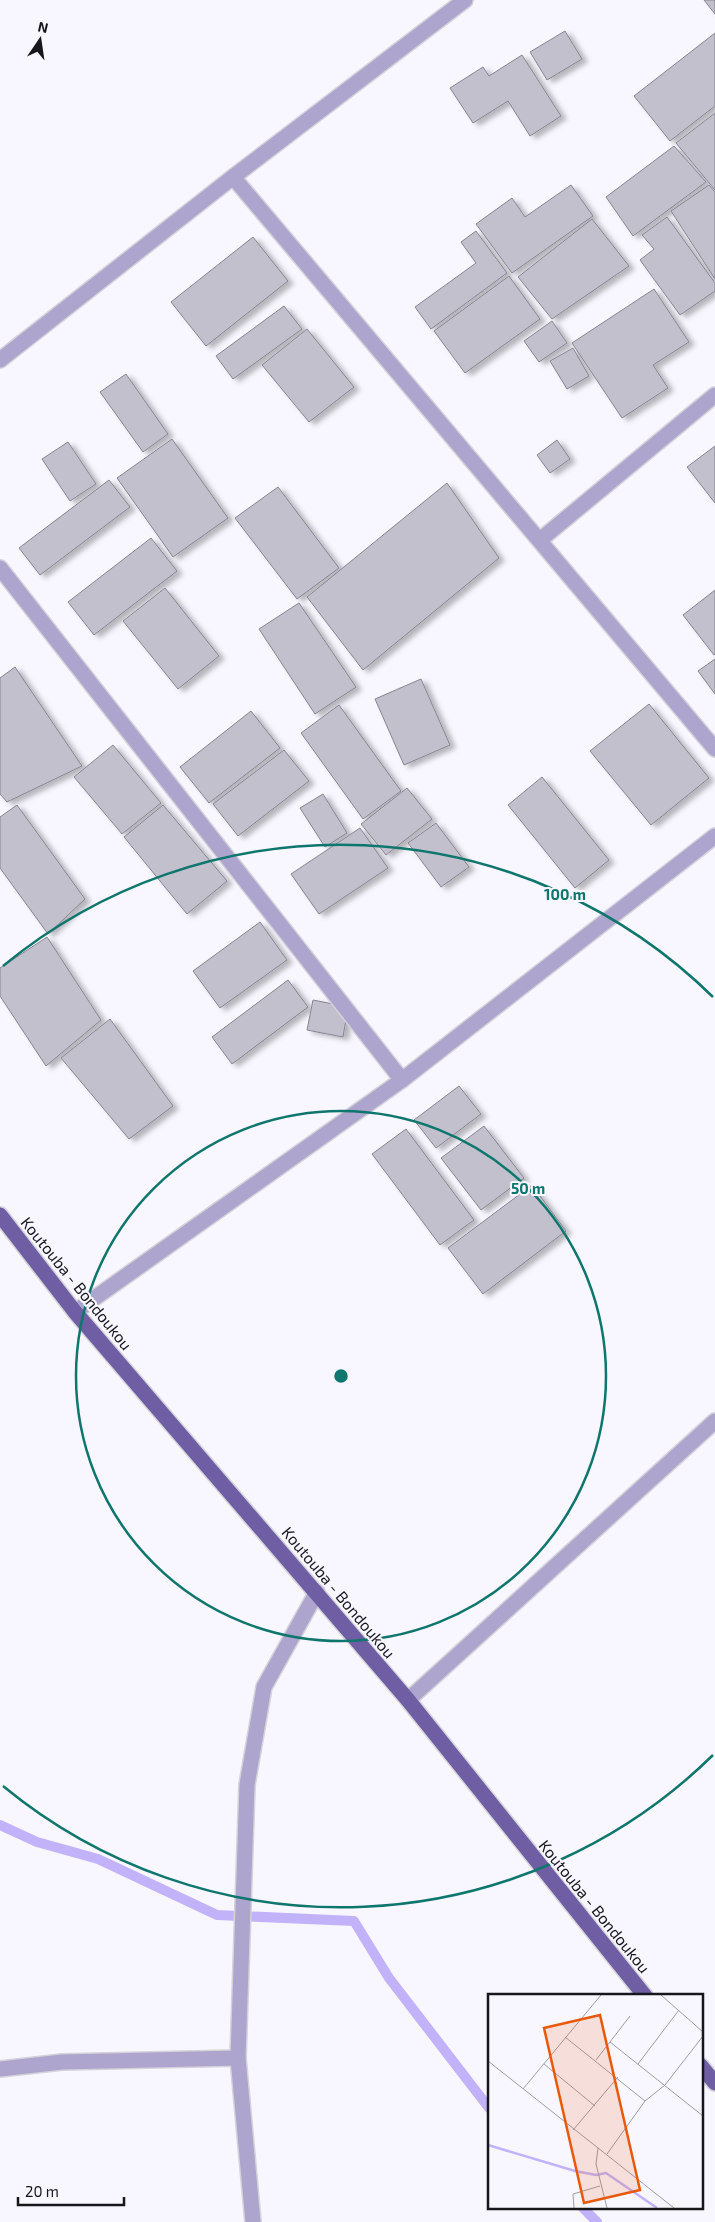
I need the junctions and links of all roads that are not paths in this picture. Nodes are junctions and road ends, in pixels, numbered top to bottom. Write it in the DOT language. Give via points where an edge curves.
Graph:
graph roads {
  1 [pos="465,0"];
  2 [pos="233,177"];
  3 [pos="0,360"];
  4 [pos="715,396"];
  5 [pos="540,540"];
  6 [pos="0,568"];
  7 [pos="715,749"];
  8 [pos="715,836"];
  9 [pos="402,1080"];
  10 [pos="0,1215"];
  11 [pos="75,1312"];
  12 [pos="715,1421"];
  13 [pos="316,1592"];
  14 [pos="408,1700"];
  15 [pos="643,1994"];
  16 [pos="238,2058"];
  17 [pos="702,2067"];
  18 [pos="0,2069"];
  19 [pos="715,2083"];
  20 [pos="253,2222"];
  1 -- 2 [label="street"];
  2 -- 3 [label="street"];
  2 -- 5 [label="street"];
  4 -- 5 [label="street"];
  5 -- 7 [label="street"];
  6 -- 9 [label="street"];
  8 -- 9 [label="street"];
  9 -- 11 [label="street"];
  10 -- 11 [label="main road, Koutouba - Bondoukou"];
  11 -- 13 [label="main road, Koutouba - Bondoukou"];
  12 -- 14 [label="street"];
  13 -- 14 [label="main road, Koutouba - Bondoukou"];
  13 -- 16 [label="street" via="264,1687 247,1784"];
  14 -- 15 [label="main road, Koutouba - Bondoukou"];
  16 -- 18 [label="street" via="62,2062"];
  16 -- 20 [label="street"];
  17 -- 19 [label="main road"];
}
